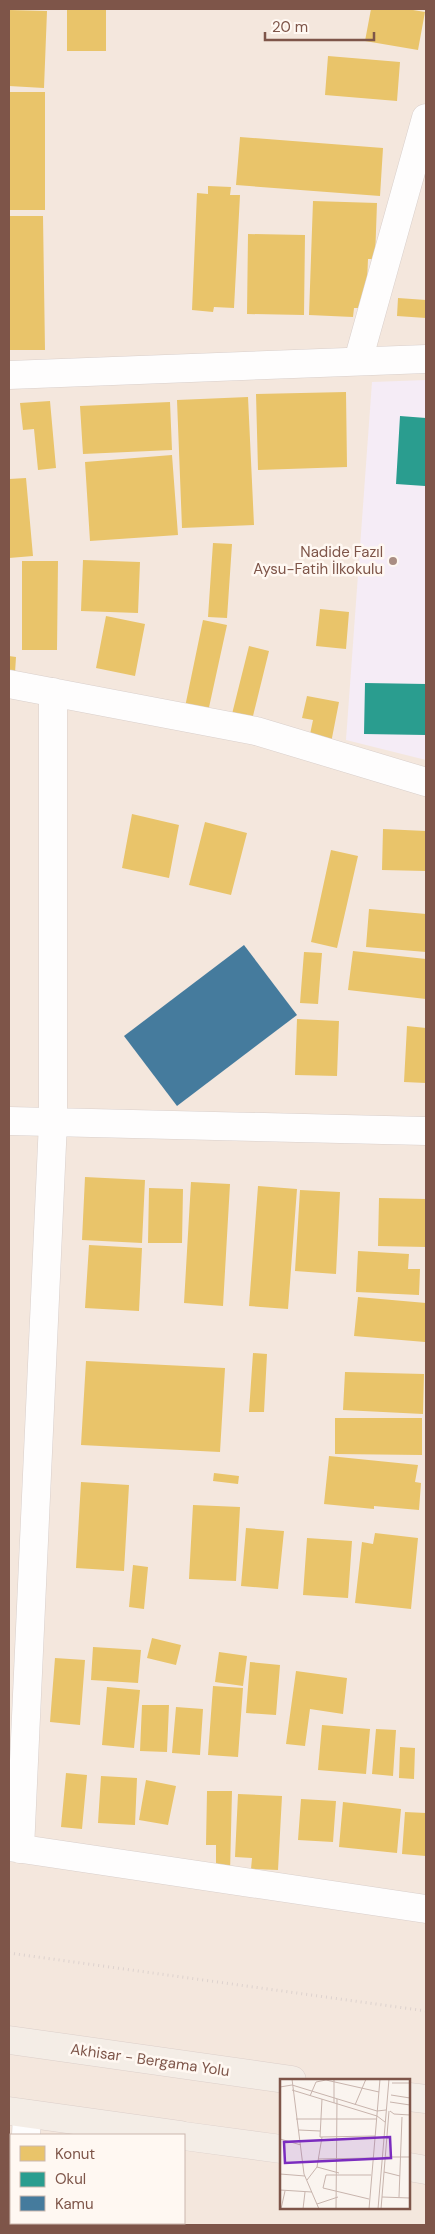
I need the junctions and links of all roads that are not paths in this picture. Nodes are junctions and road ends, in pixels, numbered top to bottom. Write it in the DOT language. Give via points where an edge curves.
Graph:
graph roads {
  1 [pos="426,118"];
  2 [pos="426,359"];
  3 [pos="358,361"];
  4 [pos="9,375"];
  5 [pos="9,684"];
  6 [pos="53,692"];
  7 [pos="426,782"];
  8 [pos="9,1121"];
  9 [pos="53,1122"];
  10 [pos="426,1131"];
  11 [pos="14,1848"];
  12 [pos="426,1908"];
  13 [pos="9,2040"];
  14 [pos="285,2079"];
  15 [pos="410,2097"];
  16 [pos="426,2099"];
  17 [pos="21,2120"];
  18 [pos="171,2134"];
  19 [pos="185,2135"];
  20 [pos="280,2149"];
  21 [pos="410,2167"];
  22 [pos="426,2170"];
  1 -- 3 [label="street"];
  2 -- 3 [label="street"];
  3 -- 4 [label="street"];
  5 -- 6 [label="street"];
  6 -- 7 [label="street" via="256,731"];
  6 -- 9 [label="street"];
  8 -- 9 [label="street"];
  9 -- 10 [label="street"];
  9 -- 11 [label="street"];
  11 -- 12 [label="street"];
  13 -- 14 [label="main road, Akhisar - Bergama Yolu"];
  15 -- 16 [label="main road"];
  17 -- 18 [label="main road"];
  19 -- 20 [label="main road"];
  21 -- 22 [label="main road"];
}
